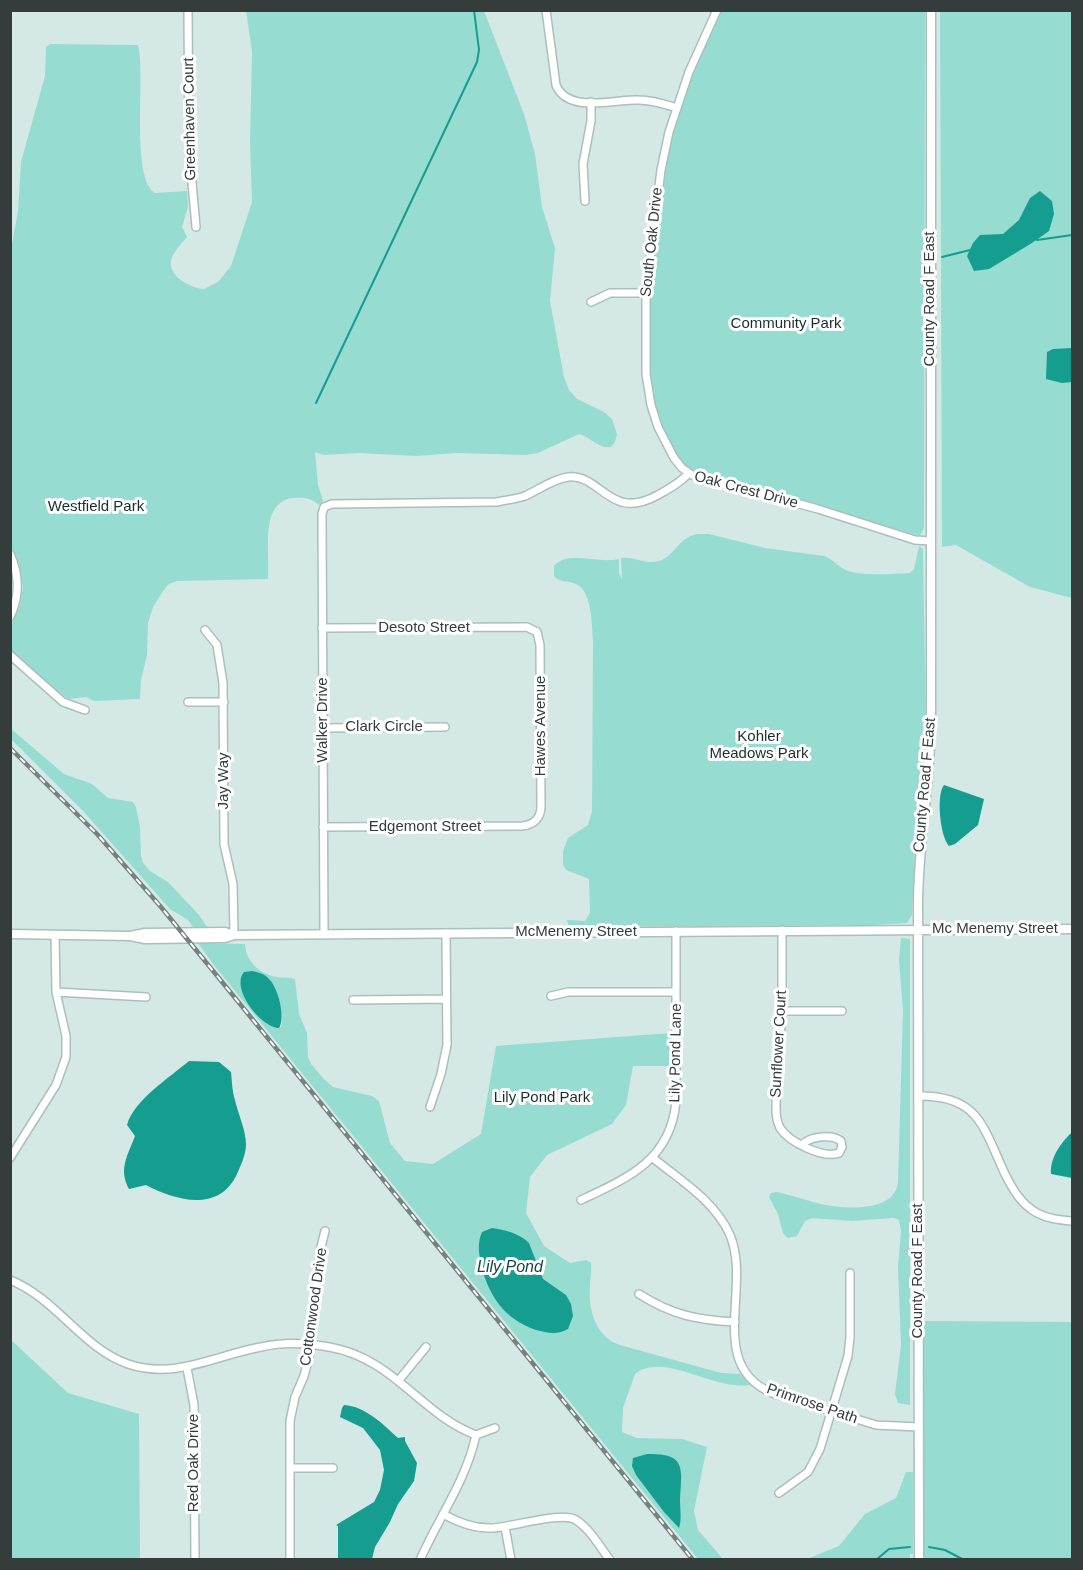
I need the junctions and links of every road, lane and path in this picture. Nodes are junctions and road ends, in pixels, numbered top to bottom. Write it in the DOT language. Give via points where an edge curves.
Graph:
graph roads {
  1 [pos="188,10"];
  2 [pos="546,10"];
  3 [pos="717,10"];
  4 [pos="931,10"];
  5 [pos="591,102"];
  6 [pos="676,108"];
  7 [pos="585,201"];
  8 [pos="196,227"];
  9 [pos="646,293"];
  10 [pos="591,302"];
  11 [pos="688,473"];
  12 [pos="325,506"];
  13 [pos="930,541"];
  14 [pos="10,554"];
  15 [pos="10,617"];
  16 [pos="527,627"];
  17 [pos="322,628"];
  18 [pos="205,630"];
  19 [pos="10,655"];
  20 [pos="188,702"];
  21 [pos="224,702"];
  22 [pos="85,710"];
  23 [pos="445,727"];
  24 [pos="323,728"];
  25 [pos="526,826"];
  26 [pos="323,827"];
  27 [pos="918,929"];
  28 [pos="1072,929"];
  29 [pos="782,930"];
  30 [pos="676,931"];
  31 [pos="446,933"];
  32 [pos="10,934"];
  33 [pos="324,934"];
  34 [pos="55,935"];
  35 [pos="234,935"];
  36 [pos="56,992"];
  37 [pos="676,992"];
  38 [pos="551,996"];
  39 [pos="146,997"];
  40 [pos="446,999"];
  41 [pos="353,1000"];
  42 [pos="782,1011"];
  43 [pos="842,1011"];
  44 [pos="918,1096"];
  45 [pos="430,1107"];
  46 [pos="802,1144"];
  47 [pos="10,1158"];
  48 [pos="653,1158"];
  49 [pos="581,1200"];
  50 [pos="1072,1221"];
  51 [pos="325,1231"];
  52 [pos="850,1274"];
  53 [pos="10,1280"];
  54 [pos="639,1294"];
  55 [pos="735,1322"];
  56 [pos="310,1346"];
  57 [pos="426,1347"];
  58 [pos="187,1368"];
  59 [pos="399,1380"];
  60 [pos="831,1412"];
  61 [pos="918,1427"];
  62 [pos="495,1428"];
  63 [pos="476,1435"];
  64 [pos="290,1468"];
  65 [pos="333,1468"];
  66 [pos="779,1493"];
  67 [pos="443,1514"];
  68 [pos="505,1527"];
  69 [pos="195,1560"];
  70 [pos="290,1560"];
  71 [pos="420,1560"];
  72 [pos="511,1560"];
  73 [pos="610,1560"];
  74 [pos="918,1560"];
  1 -- 8 [label="street, Greenhaven Court" via="189,149"];
  2 -- 5 [label="street" via="559,90 571,101"];
  3 -- 6 [label="street, South Oak Drive"];
  4 -- 13 [label="street, County Road F East"];
  5 -- 6 [label="street" via="640,100"];
  5 -- 7 [label="street" via="583,164"];
  6 -- 9 [label="street, South Oak Drive" via="661,170"];
  9 -- 10 [label="street" via="609,293"];
  9 -- 11 [label="street, South Oak Drive" via="646,379 651,408 674,458"];
  11 -- 12 [label="street, Oak Crest Drive" via="674,486 635,503 616,500 570,477 521,497 497,502"];
  11 -- 13 [label="street, Oak Crest Drive" via="915,540"];
  12 -- 17 [label="street, Walker Drive" via="321,514"];
  13 -- 27 [label="street, County Road F East" via="931,738 919,857"];
  14 -- 15 [label="street" via="18,587"];
  16 -- 17 [label="street, Desoto Street"];
  16 -- 25 [label="street, Hawes Avenue" via="536,631 540,641 541,806 537,819"];
  17 -- 24 [label="street, Walker Drive"];
  18 -- 21 [label="street, Jay Way" via="218,646"];
  19 -- 22 [label="street" via="63,702"];
  20 -- 21 [label="street"];
  21 -- 35 [label="street, Jay Way" via="224,844 233,884"];
  23 -- 24 [label="street, Clark Circle"];
  24 -- 26 [label="street, Walker Drive"];
  25 -- 26 [label="street, Edgemont Street"];
  26 -- 33 [label="street, Walker Drive"];
  27 -- 28 [label="street, Mc Menemy Street"];
  27 -- 29 [label="street, McMenemy Street"];
  27 -- 44 [label="street, County Road F East"];
  29 -- 30 [label="street, McMenemy Street"];
  29 -- 42 [label="street, Sunflower Court"];
  30 -- 31 [label="street, McMenemy Street"];
  30 -- 37 [label="street, Lily Pond Lane"];
  31 -- 33 [label="street, McMenemy Street"];
  31 -- 40 [label="street"];
  32 -- 34 [label="street"];
  33 -- 35 [label="street, McMenemy Street"];
  34 -- 35 [label="street, McMenemy Street"];
  34 -- 36 [label="street"];
  36 -- 39 [label="street"];
  36 -- 47 [label="street" via="66,1036 64,1068"];
  37 -- 38 [label="street" via="568,992"];
  37 -- 48 [label="street, Lily Pond Lane" via="676,1106 669,1132"];
  40 -- 41 [label="street"];
  40 -- 45 [label="street" via="445,1057"];
  42 -- 43 [label="street"];
  42 -- 46 [label="street, Sunflower Court" via="777,1118 787,1136"];
  44 -- 50 [label="street" via="943,1097 968,1108 980,1121 1021,1201 1044,1216"];
  44 -- 61 [label="street, County Road F East"];
  46 -- 46 [label="street, Sunflower Court" via="808,1150 831,1154 842,1148 841,1141 834,1137 810,1139"];
  48 -- 49 [label="street, Lily Pond Lane" via="626,1179"];
  48 -- 55 [label="street, Primrose Path" via="709,1204 728,1231 737,1266"];
  51 -- 56 [label="street, Cottonwood Drive"];
  52 -- 60 [label="street" via="850,1346"];
  53 -- 58 [label="street" via="37,1296 116,1359 149,1369"];
  54 -- 55 [label="street" via="681,1315"];
  55 -- 60 [label="street, Primrose Path" via="736,1355 754,1382 772,1393"];
  56 -- 58 [label="street" via="261,1347"];
  56 -- 59 [label="street" via="357,1356"];
  56 -- 64 [label="street, Cottonwood Drive" via="292,1408"];
  57 -- 59 [label="street"];
  58 -- 69 [label="street, Red Oak Drive" via="194,1405"];
  59 -- 63 [label="street" via="448,1421"];
  60 -- 61 [label="street, Primrose Path" via="882,1426"];
  60 -- 66 [label="street" via="812,1466"];
  61 -- 74 [label="street, County Road F East"];
  62 -- 63 [label="street"];
  63 -- 67 [label="street" via="466,1468"];
  64 -- 65 [label="street"];
  64 -- 70 [label="street, Cottonwood Drive"];
  67 -- 68 [label="street" via="469,1526"];
  67 -- 71 [label="street"];
  68 -- 72 [label="street"];
  68 -- 73 [label="street" via="573,1518"];
}
